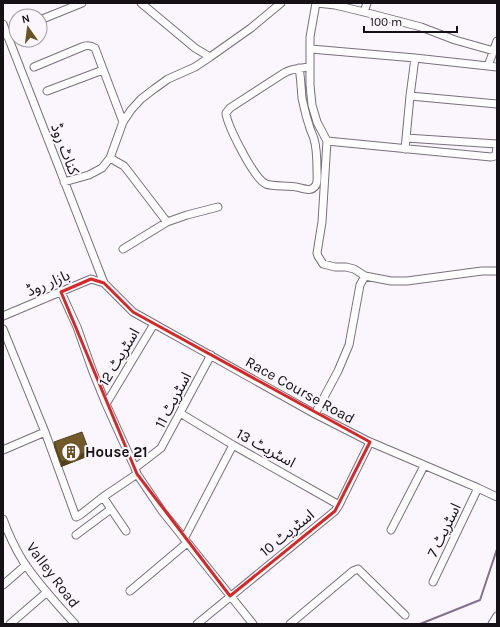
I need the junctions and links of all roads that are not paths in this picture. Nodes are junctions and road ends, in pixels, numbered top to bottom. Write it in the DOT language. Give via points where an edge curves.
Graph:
graph roads {
  1 [pos="82,3"];
  2 [pos="141,3"];
  3 [pos="281,3"];
  4 [pos="316,3"];
  5 [pos="367,3"];
  6 [pos="364,12"];
  7 [pos="48,17"];
  8 [pos="3,24"];
  9 [pos="5,34"];
  10 [pos="497,41"];
  11 [pos="311,49"];
  12 [pos="494,51"];
  13 [pos="210,57"];
  14 [pos="415,58"];
  15 [pos="488,66"];
  16 [pos="34,67"];
  17 [pos="310,67"];
  18 [pos="497,67"];
  19 [pos="300,68"];
  20 [pos="103,70"];
  21 [pos="47,91"];
  22 [pos="410,96"];
  23 [pos="497,104"];
  24 [pos="123,122"];
  25 [pos="406,138"];
  26 [pos="327,140"];
  27 [pos="497,144"];
  28 [pos="497,147"];
  29 [pos="405,149"];
  30 [pos="110,158"];
  31 [pos="64,182"];
  32 [pos="218,206"];
  33 [pos="167,222"];
  34 [pos="123,249"];
  35 [pos="497,271"];
  36 [pos="365,276"];
  37 [pos="104,283"];
  38 [pos="61,292"];
  39 [pos="3,316"];
  40 [pos="154,324"];
  41 [pos="3,329"];
  42 [pos="211,356"];
  43 [pos="106,404"];
  44 [pos="180,413"];
  45 [pos="315,414"];
  46 [pos="45,432"];
  47 [pos="370,442"];
  48 [pos="233,445"];
  49 [pos="3,450"];
  50 [pos="424,466"];
  51 [pos="136,471"];
  52 [pos="478,488"];
  53 [pos="103,497"];
  54 [pos="497,498"];
  55 [pos="339,505"];
  56 [pos="111,508"];
  57 [pos="3,519"];
  58 [pos="126,530"];
  59 [pos="391,530"];
  60 [pos="5,532"];
  61 [pos="76,534"];
  62 [pos="186,541"];
  63 [pos="26,565"];
  64 [pos="433,582"];
  65 [pos="3,585"];
  66 [pos="130,591"];
  67 [pos="47,592"];
  68 [pos="230,596"];
  69 [pos="405,615"];
  70 [pos="497,616"];
  71 [pos="10,624"];
  72 [pos="75,624"];
  73 [pos="197,624"];
  74 [pos="253,624"];
  75 [pos="290,624"];
  76 [pos="492,624"];
  1 -- 7 [label="street"];
  2 -- 13 [label="street" via="195,48"];
  3 -- 13 [label="street"];
  4 -- 6 [label="street"];
  4 -- 11 [label="street" via="310,37"];
  5 -- 6 [label="street"];
  6 -- 12 [label="street" via="421,27"];
  8 -- 9 [label="street, کناٹ روڈ"];
  9 -- 31 [label="street, کناٹ روڈ"];
  10 -- 12 [label="street"];
  11 -- 14 [label="street"];
  11 -- 17 [label="street"];
  12 -- 15 [label="street"];
  13 -- 24 [label="street" via="154,89 141,99"];
  14 -- 15 [label="street"];
  14 -- 22 [label="street"];
  15 -- 18 [label="street"];
  16 -- 20 [label="street" via="88,45 95,48"];
  17 -- 19 [label="street"];
  17 -- 26 [label="street" via="312,105 317,122"];
  19 -- 19 [label="street" via="284,73 226,113 234,136 261,180 266,184 312,189 317,181 316,153 302,98"];
  20 -- 21 [label="street"];
  20 -- 24 [label="street"];
  22 -- 23 [label="street"];
  22 -- 25 [label="street"];
  24 -- 30 [label="street"];
  25 -- 27 [label="street"];
  25 -- 29 [label="street"];
  26 -- 29 [label="street"];
  26 -- 36 [label="street" via="322,222 317,253 323,264 354,269"];
  28 -- 29 [label="street" via="495,156 491,157"];
  30 -- 31 [label="street" via="102,168 89,175"];
  30 -- 33 [label="street" via="124,166"];
  31 -- 37 [label="street, کناٹ روڈ"];
  32 -- 33 [label="street"];
  33 -- 34 [label="street"];
  35 -- 36 [label="street" via="391,282"];
  36 -- 45 [label="street" via="360,285 349,345"];
  37 -- 38 [label="street, بازار روڈ" via="91,279"];
  37 -- 40 [label="street, Race Course Road" via="133,312"];
  38 -- 39 [label="street, بازار روڈ"];
  38 -- 43 [label="street"];
  40 -- 42 [label="street, Race Course Road"];
  40 -- 43 [label="street, اسٹریٹ 12"];
  41 -- 46 [label="street"];
  42 -- 44 [label="street, اسٹریٹ 11"];
  42 -- 45 [label="street, Race Course Road"];
  43 -- 51 [label="street"];
  44 -- 48 [label="street, اسٹریٹ 13"];
  44 -- 51 [label="street, اسٹریٹ 11" via="161,448"];
  45 -- 47 [label="street, Race Course Road"];
  46 -- 49 [label="street"];
  46 -- 53 [label="street, اسٹریٹ 11" via="76,517"];
  47 -- 50 [label="street, Race Course Road"];
  47 -- 55 [label="street, اسٹریٹ 10"];
  48 -- 55 [label="street, اسٹریٹ 13"];
  48 -- 62 [label="street"];
  50 -- 52 [label="street, Race Course Road"];
  50 -- 59 [label="street"];
  51 -- 53 [label="street, اسٹریٹ 11"];
  51 -- 62 [label="street" via="162,511"];
  52 -- 54 [label="street, Race Course Road"];
  52 -- 64 [label="street, اسٹریٹ 7"];
  53 -- 56 [label="street"];
  55 -- 68 [label="street, اسٹریٹ 10" via="335,511"];
  56 -- 58 [label="street"];
  56 -- 61 [label="street"];
  57 -- 60 [label="street, Valley Road"];
  60 -- 63 [label="street, Valley Road"];
  62 -- 66 [label="street"];
  62 -- 68 [label="street"];
  63 -- 65 [label="street"];
  63 -- 67 [label="street, Valley Road"];
  67 -- 71 [label="street"];
  67 -- 72 [label="street, Valley Road"];
  68 -- 73 [label="street, اسٹریٹ 10"];
  68 -- 74 [label="street"];
  69 -- 75 [label="street" via="358,569"];
  70 -- 76 [label="street"];
}
